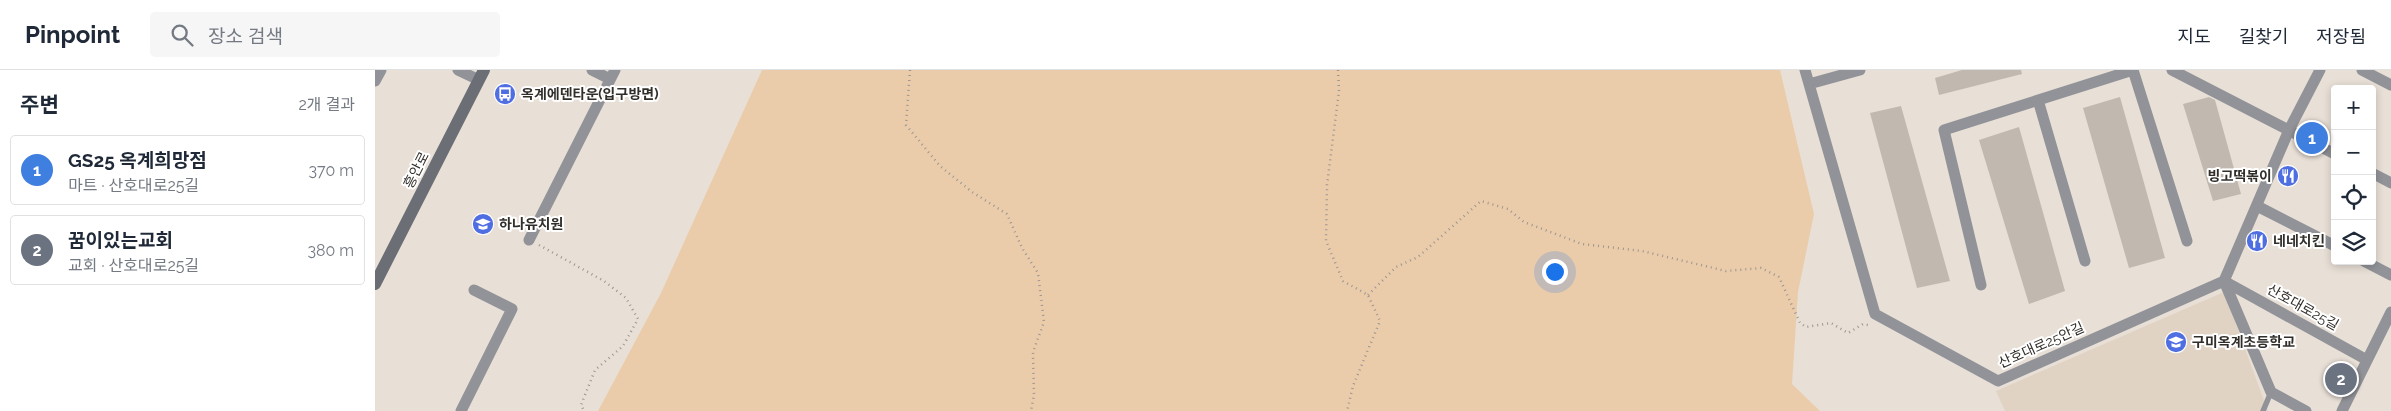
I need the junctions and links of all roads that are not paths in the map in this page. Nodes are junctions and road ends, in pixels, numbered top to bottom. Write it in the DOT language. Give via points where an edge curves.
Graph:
graph roads {
  1 [pos="381,70"];
  2 [pos="458,70"];
  3 [pos="592,70"];
  4 [pos="1805,70"];
  5 [pos="1859,70"];
  6 [pos="2172,70"];
  7 [pos="2320,70"];
  8 [pos="2362,70"];
  9 [pos="613,74"];
  10 [pos="481,75"];
  11 [pos="375,81"];
  12 [pos="1809,84"];
  13 [pos="2391,85"];
  14 [pos="2038,100"];
  15 [pos="2289,130"];
  16 [pos="2331,152"];
  17 [pos="2376,175"];
  18 [pos="2391,182"];
  19 [pos="2257,206"];
  20 [pos="529,240"];
  21 [pos="2187,241"];
  22 [pos="2331,244"];
  23 [pos="2085,261"];
  24 [pos="2372,265"];
  25 [pos="2391,275"];
  26 [pos="2224,281"];
  27 [pos="375,284"];
  28 [pos="1981,285"];
  29 [pos="474,290"];
  30 [pos="2391,312"];
  31 [pos="2367,360"];
  32 [pos="2271,392"];
  33 [pos="461,411"];
  34 [pos="2263,411"];
  35 [pos="2306,411"];
  36 [pos="2342,411"];
  1 -- 11 [label="street"];
  2 -- 10 [label="street"];
  3 -- 9 [label="street"];
  4 -- 12 [label="street, 산호대로25안길"];
  5 -- 12 [label="street"];
  6 -- 15 [label="street"];
  7 -- 15 [label="street"];
  8 -- 13 [label="street"];
  9 -- 20 [label="street"];
  10 -- 27 [label="street, 흥안로"];
  12 -- 26 [label="street, 산호대로25안길" via="1875,314 1998,381"];
  14 -- 21 [label="street" via="2133,70"];
  14 -- 23 [label="street"];
  14 -- 28 [label="street" via="1944,130"];
  15 -- 16 [label="street"];
  15 -- 19 [label="street"];
  17 -- 18 [label="street"];
  19 -- 22 [label="street"];
  19 -- 26 [label="street"];
  24 -- 25 [label="street"];
  26 -- 31 [label="street, 산호대로25길"];
  26 -- 32 [label="street"];
  29 -- 33 [label="street" via="512,309"];
  30 -- 31 [label="street"];
  31 -- 36 [label="street"];
  32 -- 34 [label="lane"];
  32 -- 35 [label="street"];
}
